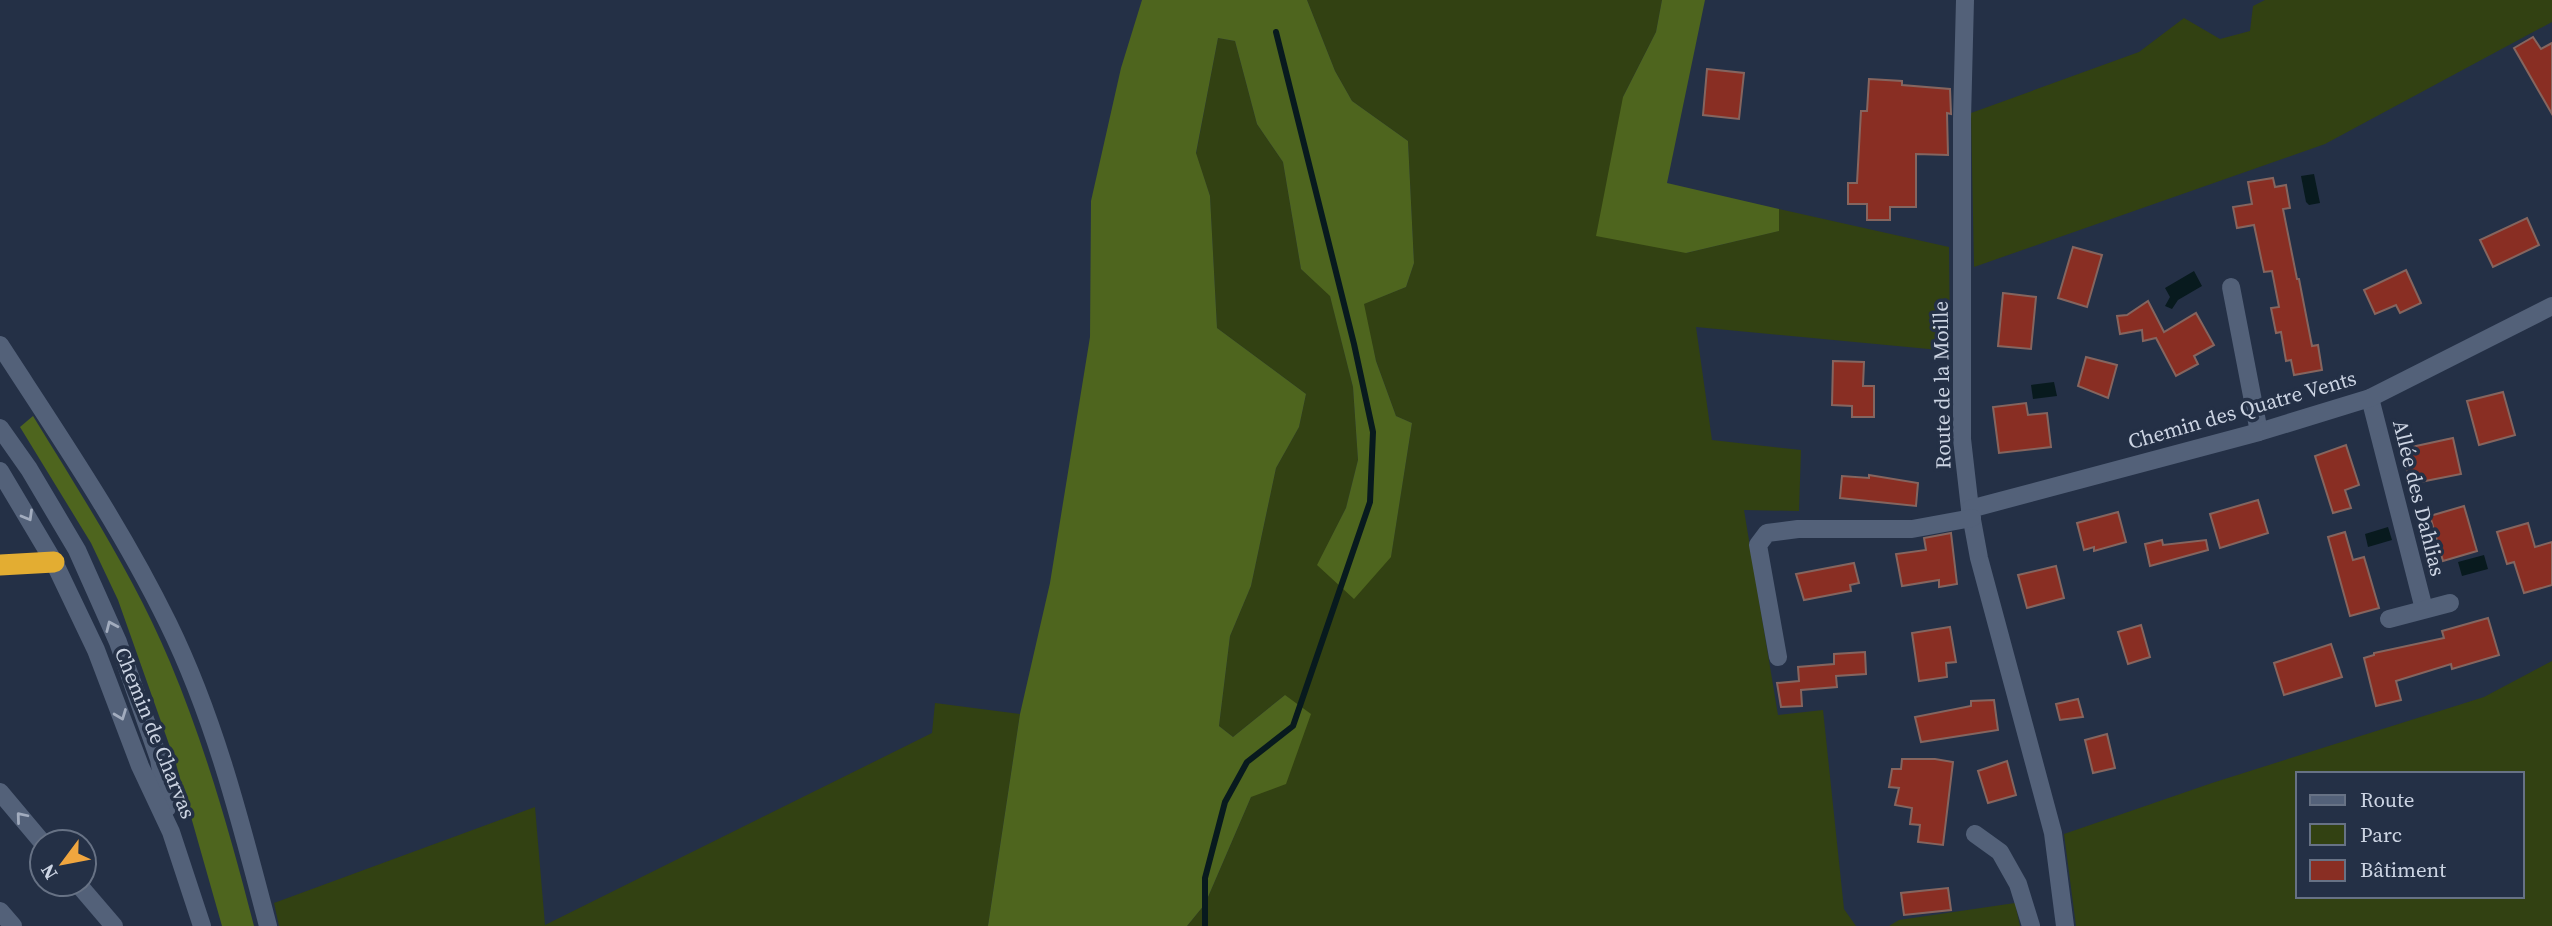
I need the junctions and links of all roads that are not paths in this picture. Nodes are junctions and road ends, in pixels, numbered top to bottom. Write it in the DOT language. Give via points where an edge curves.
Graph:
graph roads {
  1 [pos="1965,0"];
  2 [pos="2231,287"];
  3 [pos="2552,306"];
  4 [pos="0,345"];
  5 [pos="2370,398"];
  6 [pos="0,428"];
  7 [pos="2259,432"];
  8 [pos="0,471"];
  9 [pos="1971,514"];
  10 [pos="54,562"];
  11 [pos="0,565"];
  12 [pos="2450,603"];
  13 [pos="2424,608"];
  14 [pos="2389,619"];
  15 [pos="1778,657"];
  16 [pos="0,792"];
  17 [pos="30,828"];
  18 [pos="171,832"];
  19 [pos="1975,834"];
  20 [pos="90,898"];
  21 [pos="0,911"];
  22 [pos="13,926"];
  23 [pos="114,926"];
  24 [pos="202,926"];
  25 [pos="268,926"];
  26 [pos="2031,926"];
  27 [pos="2065,926"];
  1 -- 9 [label="street, Route de la Moille" via="1962,439"];
  2 -- 7 [label="street"];
  3 -- 5 [label="street, Chemin des Quatre Vents"];
  4 -- 25 [label="street" via="89,481 169,625 216,741"];
  5 -- 7 [label="street, Chemin des Quatre Vents"];
  5 -- 13 [label="street, Allée des Dahlias"];
  18 -- 6 [label="street, one-way" via="159,759 118,642 77,550"];
  7 -- 9 [label="street, Chemin des Quatre Vents"];
  8 -- 10 [label="street, Chemin de Charvas, one-way"];
  9 -- 15 [label="street, Chemin des Quatre Vents" via="1912,529 1767,533 1758,545"];
  9 -- 27 [label="street, Route de la Moille" via="2053,833"];
  10 -- 11 [label="highway"];
  10 -- 18 [label="street, Chemin de Charvas, one-way" via="96,650 140,766"];
  12 -- 13 [label="street, Allée des Dahlias"];
  13 -- 14 [label="street, Allée des Dahlias"];
  17 -- 16 [label="street, one-way"];
  18 -- 24 [label="street, Chemin de Charvas"];
  19 -- 26 [label="street" via="2000,852 2018,884"];
  20 -- 23 [label="street"];
  21 -- 22 [label="street"];
}
